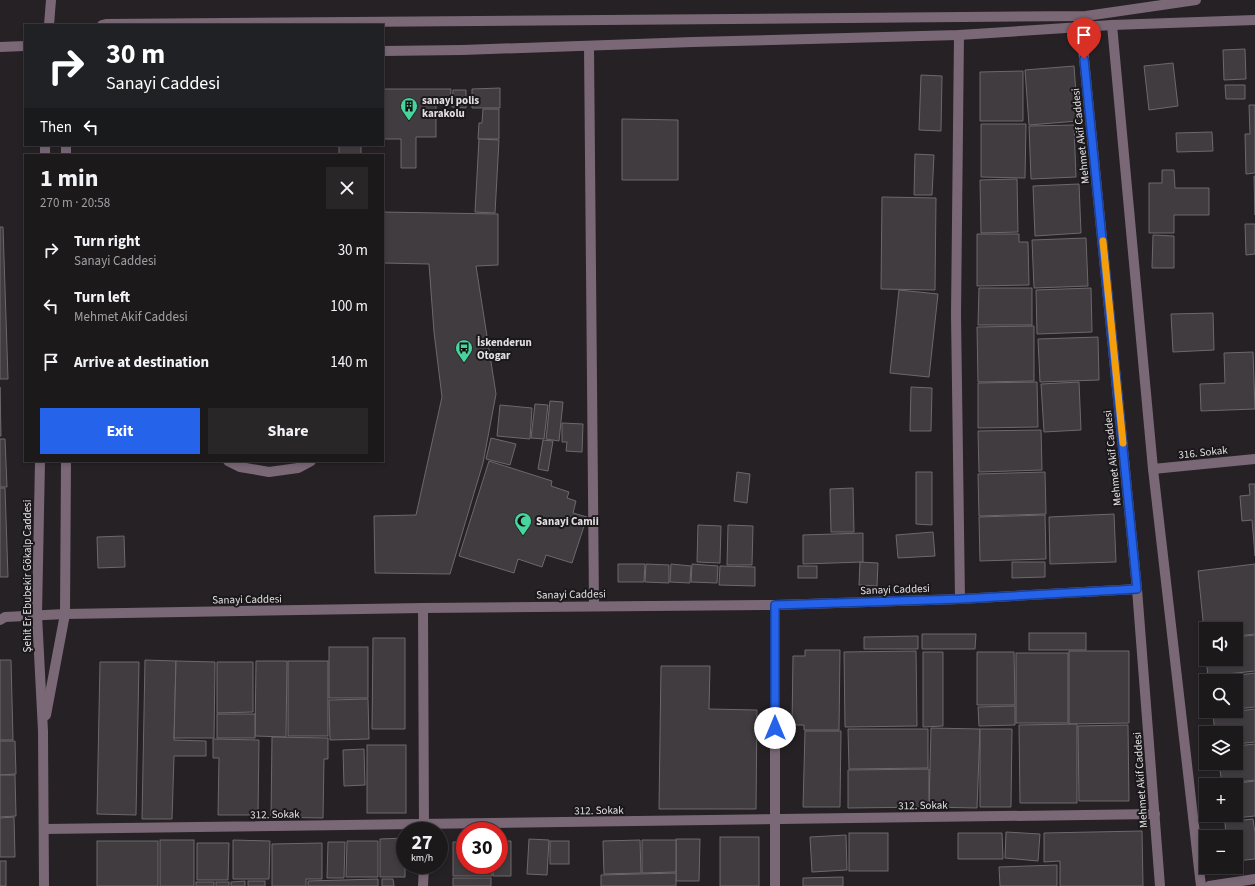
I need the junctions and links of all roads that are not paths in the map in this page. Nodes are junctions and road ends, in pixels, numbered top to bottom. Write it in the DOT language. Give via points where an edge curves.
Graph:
graph roads {
  1 [pos="51,0"];
  2 [pos="1196,0"];
  3 [pos="1255,20"];
  4 [pos="49,24"];
  5 [pos="114,24"];
  6 [pos="1112,26"];
  7 [pos="1081,28"];
  8 [pos="959,35"];
  9 [pos="24,46"];
  10 [pos="589,46"];
  11 [pos="0,47"];
  12 [pos="384,51"];
  13 [pos="1255,459"];
  14 [pos="40,462"];
  15 [pos="66,462"];
  16 [pos="230,462"];
  17 [pos="309,462"];
  18 [pos="1153,470"];
  19 [pos="1137,589"];
  20 [pos="960,599"];
  21 [pos="775,605"];
  22 [pos="594,606"];
  23 [pos="422,608"];
  24 [pos="65,614"];
  25 [pos="37,615"];
  26 [pos="2,617"];
  27 [pos="43,731"];
  28 [pos="1155,814"];
  29 [pos="775,819"];
  30 [pos="424,822"];
  31 [pos="448,827"];
  32 [pos="396,828"];
  33 [pos="44,829"];
  34 [pos="424,874"];
  35 [pos="1255,879"];
  36 [pos="44,886"];
  37 [pos="423,886"];
  38 [pos="775,886"];
  39 [pos="1160,886"];
  40 [pos="1201,886"];
  41 [pos="1209,886"];
  1 -- 4 [label="street"];
  2 -- 5 [label="street" via="1086,16"];
  3 -- 6 [label="street"];
  6 -- 7 [label="street"];
  6 -- 18 [label="street"];
  7 -- 8 [label="street"];
  7 -- 19 [label="street, Mehmet Akif Caddesi"];
  8 -- 10 [label="street"];
  8 -- 20 [label="street" via="956,315"];
  9 -- 11 [label="street"];
  10 -- 12 [label="street"];
  10 -- 22 [label="street"];
  13 -- 18 [label="street, 316. Sokak"];
  14 -- 25 [label="street, Şehit Er Ebubekir Gökalp Caddesi"];
  15 -- 24 [label="street"];
  16 -- 17 [label="street" via="240,467 269,472 298,468"];
  18 -- 40 [label="street"];
  19 -- 20 [label="street, Sanayi Caddesi"];
  19 -- 28 [label="street, Mehmet Akif Caddesi"];
  20 -- 21 [label="street, Sanayi Caddesi"];
  21 -- 22 [label="street, Sanayi Caddesi"];
  21 -- 29 [label="street"];
  22 -- 23 [label="street, Sanayi Caddesi"];
  23 -- 24 [label="street, Sanayi Caddesi"];
  23 -- 30 [label="street"];
  24 -- 25 [label="street, Sanayi Caddesi"];
  24 -- 27 [label="street"];
  25 -- 26 [label="street, Sanayi Caddesi"];
  25 -- 27 [label="street, Şehit Er Ebubekir Gökalp Caddesi"];
  27 -- 33 [label="street"];
  28 -- 29 [label="street, 312. Sokak"];
  28 -- 39 [label="street, Mehmet Akif Caddesi"];
  29 -- 31 [label="street, 312. Sokak"];
  29 -- 38 [label="street"];
  32 -- 33 [label="street, 312. Sokak"];
  33 -- 36 [label="street"];
  34 -- 37 [label="street"];
  35 -- 41 [label="street"];
}
